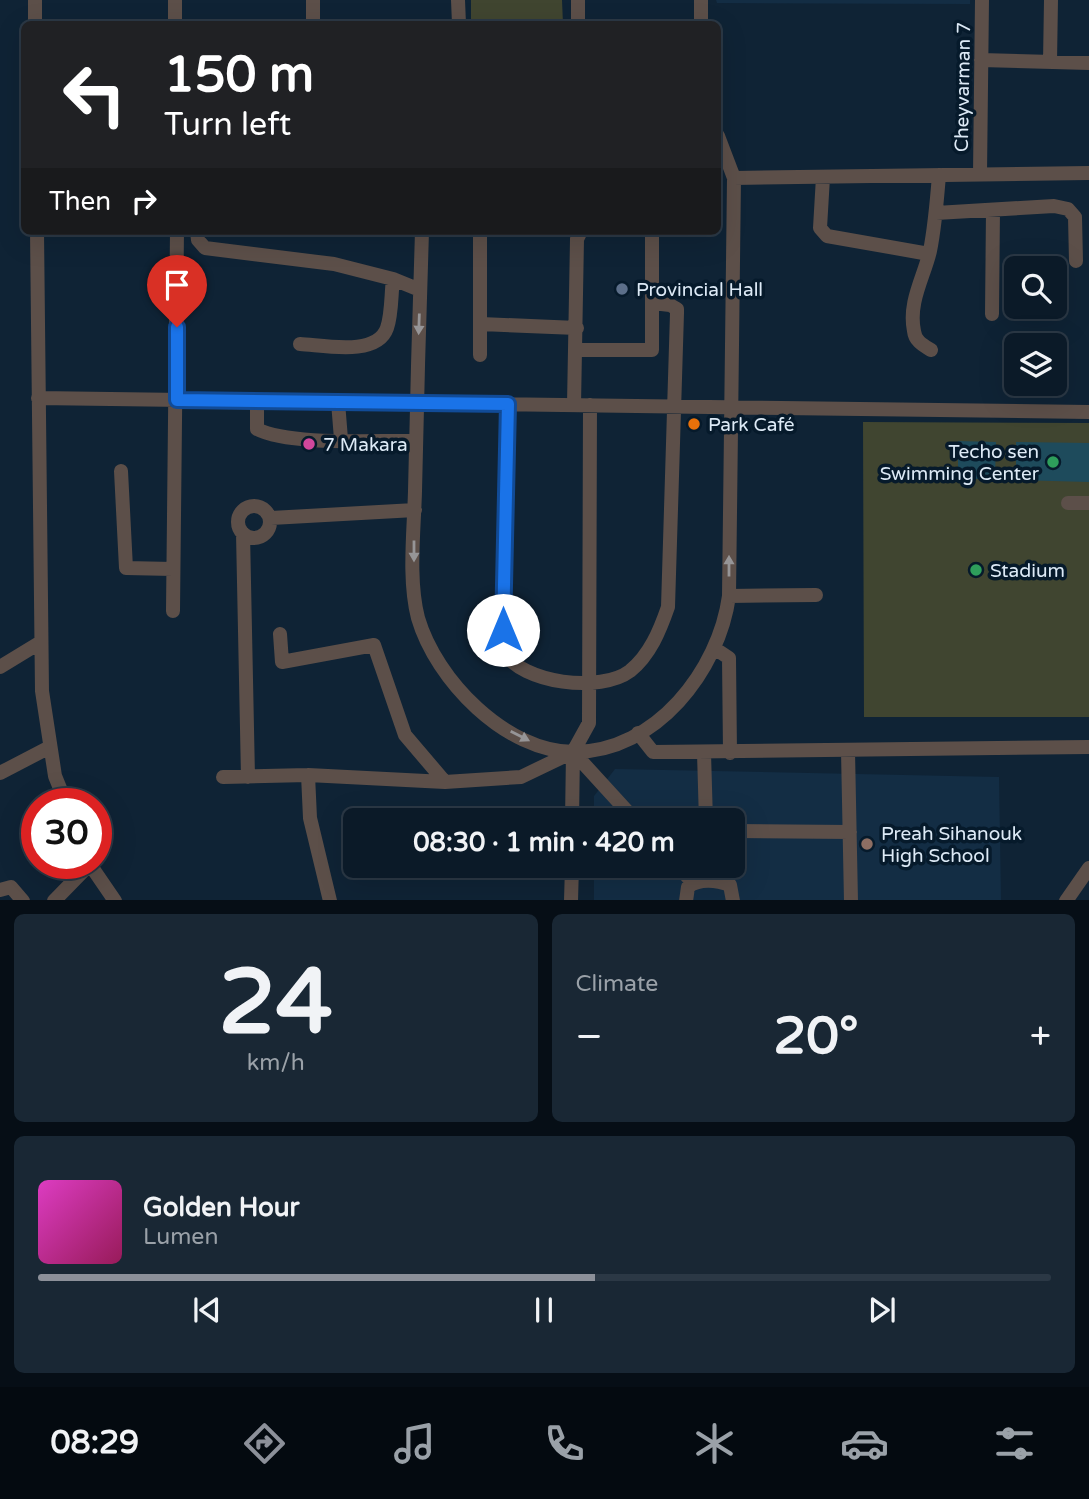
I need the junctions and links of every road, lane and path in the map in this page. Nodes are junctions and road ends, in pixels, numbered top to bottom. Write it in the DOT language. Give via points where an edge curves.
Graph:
graph roads {
  1 [pos="35,0"];
  2 [pos="175,0"];
  3 [pos="313,0"];
  4 [pos="458,0"];
  5 [pos="578,0"];
  6 [pos="701,0"];
  7 [pos="982,0"];
  8 [pos="1051,0"];
  9 [pos="35,21"];
  10 [pos="175,21"];
  11 [pos="313,21"];
  12 [pos="459,21"];
  13 [pos="578,21"];
  14 [pos="701,21"];
  15 [pos="981,60"];
  16 [pos="1051,62"];
  17 [pos="1089,64"];
  18 [pos="721,144"];
  19 [pos="1089,173"];
  20 [pos="980,174"];
  21 [pos="939,175"];
  22 [pos="823,177"];
  23 [pos="734,178"];
  24 [pos="993,210"];
  25 [pos="936,213"];
  26 [pos="37,235"];
  27 [pos="177,235"];
  28 [pos="197,235"];
  29 [pos="422,235"];
  30 [pos="480,235"];
  31 [pos="579,235"];
  32 [pos="652,235"];
  33 [pos="929,254"];
  34 [pos="1076,261"];
  35 [pos="393,279"];
  36 [pos="420,290"];
  37 [pos="653,303"];
  38 [pos="992,314"];
  39 [pos="481,324"];
  40 [pos="577,328"];
  41 [pos="300,344"];
  42 [pos="577,350"];
  43 [pos="652,350"];
  44 [pos="676,350"];
  45 [pos="931,350"];
  46 [pos="480,355"];
  47 [pos="38,398"];
  48 [pos="177,400"];
  49 [pos="257,401"];
  50 [pos="338,402"];
  51 [pos="416,403"];
  52 [pos="508,404"];
  53 [pos="574,405"];
  54 [pos="590,405"];
  55 [pos="674,406"];
  56 [pos="730,407"];
  57 [pos="1089,412"];
  58 [pos="341,439"];
  59 [pos="416,441"];
  60 [pos="121,471"];
  61 [pos="1068,503"];
  62 [pos="1089,503"];
  63 [pos="415,510"];
  64 [pos="271,518"];
  65 [pos="243,533"];
  66 [pos="173,569"];
  67 [pos="816,595"];
  68 [pos="729,596"];
  69 [pos="173,611"];
  70 [pos="281,634"];
  71 [pos="41,642"];
  72 [pos="714,648"];
  73 [pos="0,667"];
  74 [pos="589,681"];
  75 [pos="638,733"];
  76 [pos="50,747"];
  77 [pos="1089,747"];
  78 [pos="848,751"];
  79 [pos="573,752"];
  80 [pos="704,753"];
  81 [pos="730,753"];
  82 [pos="0,773"];
  83 [pos="309,775"];
  84 [pos="248,777"];
  85 [pos="223,778"];
  86 [pos="445,782"];
  87 [pos="60,788"];
  88 [pos="572,808"];
  89 [pos="624,808"];
  90 [pos="705,808"];
  91 [pos="745,831"];
  92 [pos="850,832"];
  93 [pos="1089,868"];
  94 [pos="572,878"];
  95 [pos="702,878"];
  96 [pos="706,878"];
  97 [pos="75,879"];
  98 [pos="100,879"];
  99 [pos="1084,887"];
  100 [pos="0,890"];
  101 [pos="22,900"];
  102 [pos="55,900"];
  103 [pos="114,900"];
  104 [pos="330,900"];
  105 [pos="571,900"];
  106 [pos="686,900"];
  107 [pos="733,900"];
  108 [pos="851,900"];
  109 [pos="1067,900"];
  1 -- 9 [label="street"];
  2 -- 10 [label="street"];
  3 -- 11 [label="street"];
  4 -- 12 [label="street"];
  5 -- 13 [label="street"];
  6 -- 14 [label="street"];
  7 -- 15 [label="street, Cheyvarman 7"];
  8 -- 16 [label="street"];
  15 -- 16 [label="street"];
  15 -- 20 [label="street, Cheyvarman 7"];
  16 -- 17 [label="street"];
  18 -- 23 [label="street"];
  19 -- 20 [label="street"];
  20 -- 21 [label="street"];
  21 -- 22 [label="street"];
  21 -- 25 [label="street"];
  22 -- 23 [label="street"];
  22 -- 33 [label="street" via="820,228 827,236"];
  23 -- 56 [label="street"];
  24 -- 25 [label="street"];
  24 -- 34 [label="street" via="1068,209 1075,217"];
  24 -- 38 [label="street"];
  25 -- 33 [label="street"];
  26 -- 47 [label="street"];
  27 -- 48 [label="street"];
  28 -- 35 [label="street" via="205,248 312,260"];
  29 -- 36 [label="street"];
  30 -- 39 [label="street"];
  31 -- 40 [label="street"];
  32 -- 37 [label="street"];
  33 -- 45 [label="street" via="917,286 914,332 919,343"];
  35 -- 36 [label="street"];
  35 -- 41 [label="street" via="387,329 381,338 363,346"];
  36 -- 51 [label="street, one-way"];
  37 -- 43 [label="street"];
  37 -- 44 [label="street" via="677,309"];
  39 -- 40 [label="street"];
  39 -- 46 [label="street"];
  40 -- 42 [label="street"];
  42 -- 43 [label="street"];
  42 -- 53 [label="street"];
  43 -- 44 [label="street"];
  44 -- 55 [label="street"];
  47 -- 48 [label="street"];
  47 -- 71 [label="street"];
  48 -- 49 [label="street"];
  48 -- 66 [label="street"];
  49 -- 50 [label="street"];
  49 -- 58 [label="street" via="257,429 264,433"];
  50 -- 51 [label="street"];
  50 -- 58 [label="street"];
  51 -- 52 [label="street"];
  51 -- 59 [label="street"];
  52 -- 53 [label="street"];
  52 -- 74 [label="street" via="503,651 518,669 538,678"];
  53 -- 54 [label="street"];
  54 -- 55 [label="street"];
  54 -- 74 [label="street"];
  55 -- 56 [label="street"];
  55 -- 74 [label="street" via="668,607 640,662 613,680"];
  56 -- 57 [label="street"];
  68 -- 56 [label="street, one-way"];
  58 -- 59 [label="street"];
  59 -- 63 [label="street"];
  60 -- 66 [label="street" via="126,568"];
  61 -- 62 [label="street"];
  63 -- 64 [label="street"];
  63 -- 79 [label="street, one-way" via="418,616 433,655 479,710 532,742"];
  64 -- 65 [label="street" via="261,537 253,539"];
  64 -- 65 [label="street" via="259,506 249,506 238,519"];
  65 -- 84 [label="street"];
  66 -- 69 [label="street"];
  67 -- 68 [label="street"];
  68 -- 72 [label="street"];
  70 -- 86 [label="street" via="282,662 374,645 405,735"];
  71 -- 73 [label="street"];
  71 -- 76 [label="street"];
  72 -- 75 [label="street" via="684,696 665,716"];
  72 -- 81 [label="street" via="729,658"];
  74 -- 79 [label="street" via="589,723"];
  75 -- 79 [label="street" via="595,750"];
  75 -- 80 [label="street" via="653,752"];
  76 -- 82 [label="street"];
  76 -- 87 [label="street"];
  77 -- 78 [label="street"];
  78 -- 81 [label="street"];
  78 -- 92 [label="street"];
  79 -- 86 [label="street" via="521,777"];
  79 -- 88 [label="street"];
  79 -- 89 [label="street"];
  80 -- 81 [label="street"];
  80 -- 90 [label="street"];
  83 -- 84 [label="street"];
  83 -- 86 [label="street"];
  83 -- 104 [label="street" via="310,818"];
  84 -- 85 [label="street"];
  91 -- 92 [label="street"];
  92 -- 108 [label="street"];
  93 -- 99 [label="street"];
  94 -- 105 [label="street"];
  95 -- 106 [label="street" via="688,887"];
  96 -- 107 [label="street" via="730,885"];
  97 -- 102 [label="street"];
  98 -- 103 [label="street"];
  99 -- 109 [label="street"];
  100 -- 101 [label="street" via="11,887"];
}
